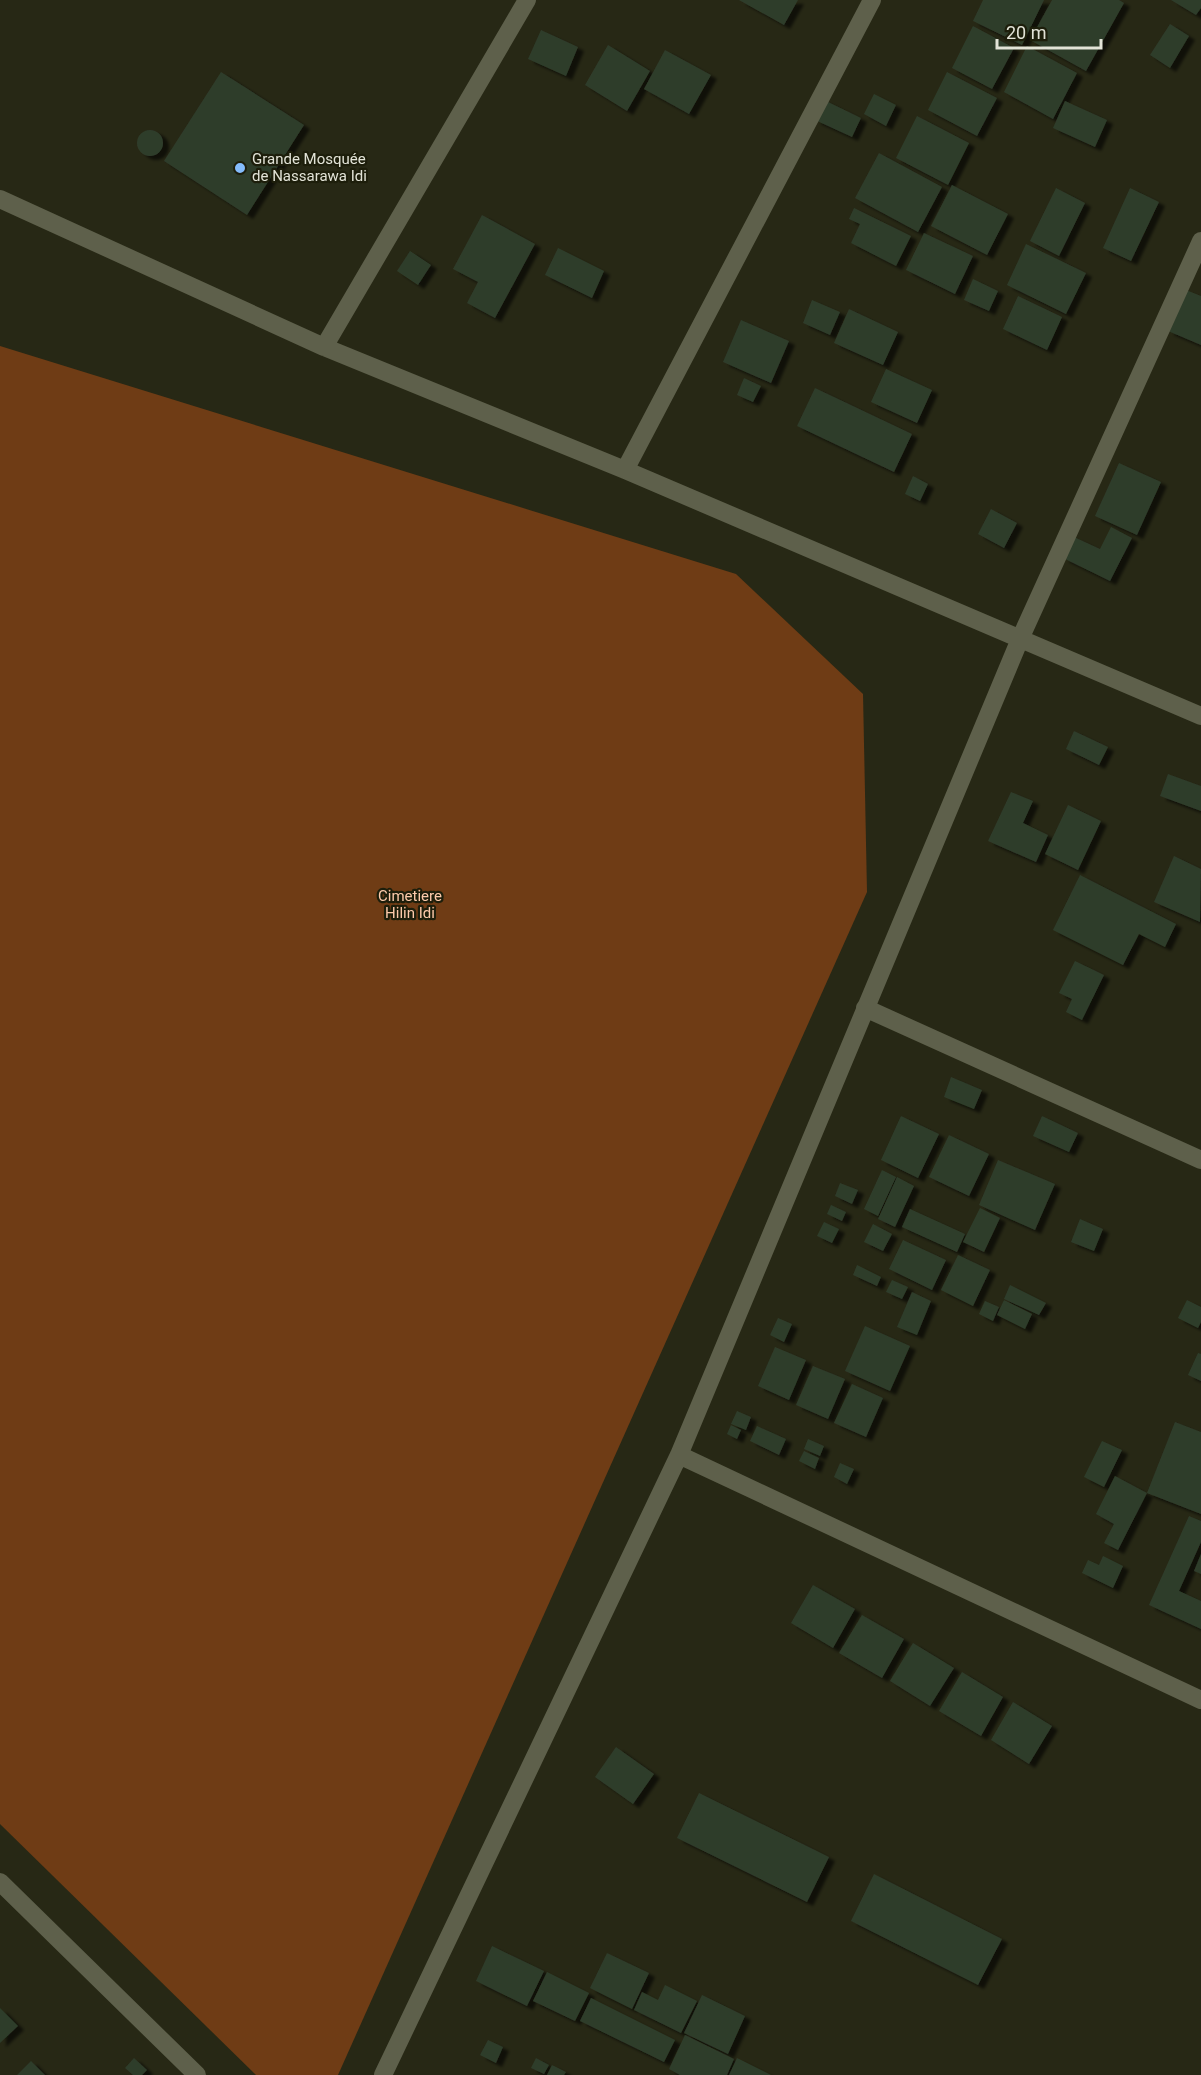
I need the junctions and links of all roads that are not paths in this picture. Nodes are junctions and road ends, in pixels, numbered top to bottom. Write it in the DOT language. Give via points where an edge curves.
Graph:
graph roads {
  1 [pos="527,0"];
  2 [pos="872,0"];
  3 [pos="0,199"];
  4 [pos="1201,241"];
  5 [pos="324,347"];
  6 [pos="625,470"];
  7 [pos="1020,639"];
  8 [pos="1201,716"];
  9 [pos="865,1008"];
  10 [pos="1201,1160"];
  11 [pos="679,1455"];
  12 [pos="1201,1700"];
  13 [pos="2,1888"];
  14 [pos="197,2075"];
  15 [pos="383,2075"];
  1 -- 5 [label="street"];
  2 -- 6 [label="street"];
  3 -- 5 [label="street"];
  4 -- 7 [label="street"];
  5 -- 6 [label="street"];
  6 -- 7 [label="street"];
  7 -- 8 [label="street"];
  7 -- 9 [label="street"];
  9 -- 10 [label="street"];
  9 -- 11 [label="street"];
  11 -- 12 [label="street"];
  11 -- 15 [label="street"];
  13 -- 14 [label="street"];
}
